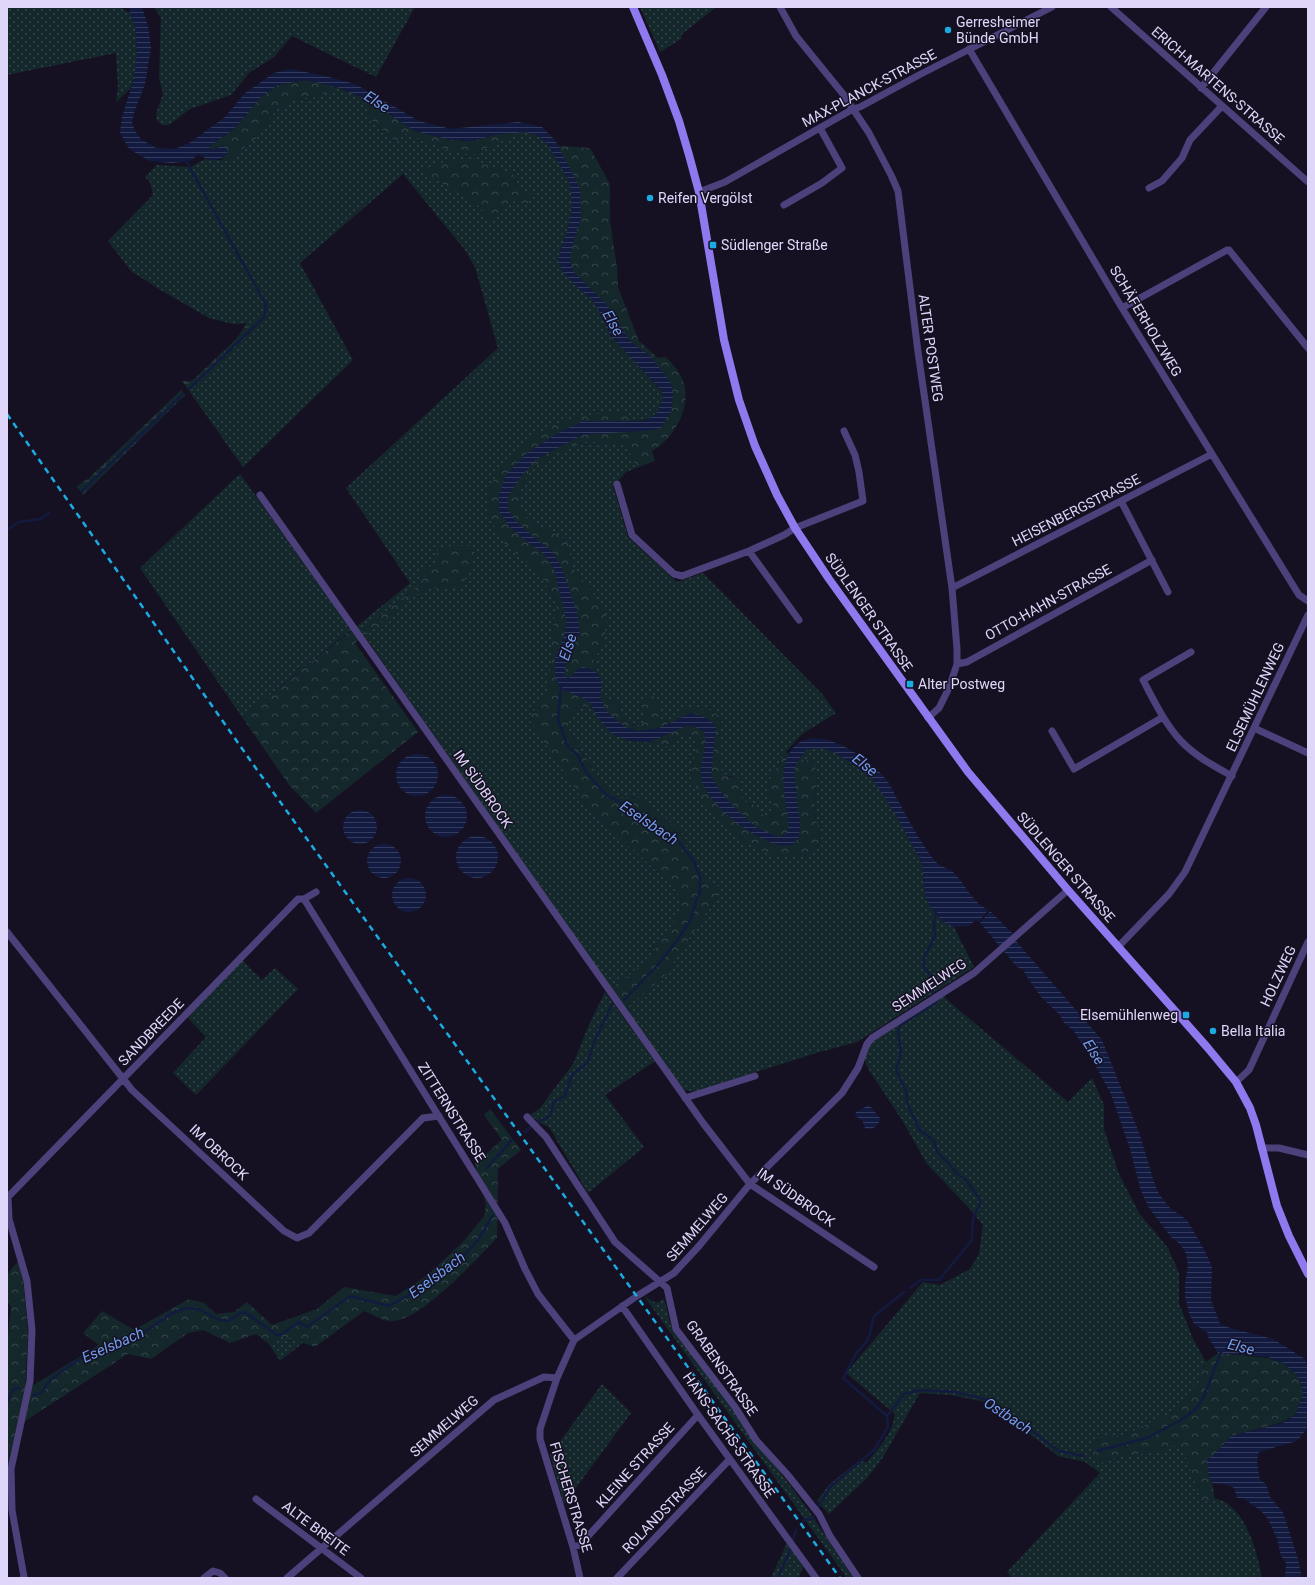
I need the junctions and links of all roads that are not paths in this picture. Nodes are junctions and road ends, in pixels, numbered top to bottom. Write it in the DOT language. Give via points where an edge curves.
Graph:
graph roads {
  1 [pos="633,7"];
  2 [pos="780,7"];
  3 [pos="1052,7"];
  4 [pos="1111,7"];
  5 [pos="1266,7"];
  6 [pos="969,49"];
  7 [pos="1202,88"];
  8 [pos="1222,106"];
  9 [pos="853,109"];
  10 [pos="820,128"];
  11 [pos="1308,182"];
  12 [pos="1149,188"];
  13 [pos="699,192"];
  14 [pos="784,205"];
  15 [pos="1122,308"];
  16 [pos="1308,348"];
  17 [pos="844,431"];
  18 [pos="1212,454"];
  19 [pos="617,484"];
  20 [pos="260,495"];
  21 [pos="1121,501"];
  22 [pos="795,528"];
  23 [pos="749,551"];
  24 [pos="1152,560"];
  25 [pos="952,588"];
  26 [pos="1168,592"];
  27 [pos="1308,601"];
  28 [pos="1308,615"];
  29 [pos="799,620"];
  30 [pos="1191,652"];
  31 [pos="956,664"];
  32 [pos="1163,717"];
  33 [pos="928,718"];
  34 [pos="1254,728"];
  35 [pos="1052,731"];
  36 [pos="1308,753"];
  37 [pos="1232,776"];
  38 [pos="1068,890"];
  39 [pos="316,892"];
  40 [pos="304,899"];
  41 [pos="7,932"];
  42 [pos="1308,942"];
  43 [pos="1118,947"];
  44 [pos="755,1076"];
  45 [pos="124,1078"];
  46 [pos="1236,1082"];
  47 [pos="685,1098"];
  48 [pos="439,1116"];
  49 [pos="527,1117"];
  50 [pos="1261,1148"];
  51 [pos="1308,1155"];
  52 [pos="750,1184"];
  53 [pos="8,1198"];
  54 [pos="8,1219"];
  55 [pos="874,1267"];
  56 [pos="1308,1274"];
  57 [pos="660,1282"];
  58 [pos="622,1306"];
  59 [pos="574,1340"];
  60 [pos="558,1378"];
  61 [pos="698,1415"];
  62 [pos="730,1459"];
  63 [pos="256,1498"];
  64 [pos="573,1547"];
  65 [pos="321,1548"];
  66 [pos="24,1578"];
  67 [pos="204,1578"];
  68 [pos="225,1578"];
  69 [pos="287,1578"];
  70 [pos="361,1578"];
  71 [pos="580,1578"];
  72 [pos="617,1578"];
  73 [pos="816,1578"];
  74 [pos="858,1578"];
  1 -- 13 [label="main road, SÜDLENGER STRASSE" via="679,121"];
  2 -- 9 [label="street, ALTER POSTWEG" via="796,36"];
  3 -- 6 [label="street, MAX-PLANCK-STRASSE"];
  4 -- 7 [label="street, ERICH-MARTENS-STRASSE"];
  5 -- 7 [label="street"];
  6 -- 9 [label="street, MAX-PLANCK-STRASSE"];
  6 -- 15 [label="street, SCHÄFERHOLZWEG"];
  7 -- 8 [label="street, ERICH-MARTENS-STRASSE"];
  8 -- 11 [label="street, ERICH-MARTENS-STRASSE"];
  8 -- 12 [label="street" via="1190,140 1182,158 1162,180"];
  9 -- 10 [label="street, MAX-PLANCK-STRASSE"];
  9 -- 25 [label="street, ALTER POSTWEG" via="869,133 898,192"];
  10 -- 13 [label="street, MAX-PLANCK-STRASSE" via="725,182"];
  10 -- 14 [label="street" via="842,168"];
  13 -- 22 [label="main road, SÜDLENGER STRASSE" via="724,340 739,400 755,446"];
  15 -- 16 [label="street" via="1230,250"];
  15 -- 18 [label="street, SCHÄFERHOLZWEG"];
  17 -- 22 [label="street" via="855,455 863,501"];
  18 -- 21 [label="street, HEISENBERGSTRASSE"];
  18 -- 27 [label="street, SCHÄFERHOLZWEG" via="1299,595"];
  19 -- 23 [label="street" via="632,535 674,574 682,576"];
  20 -- 47 [label="street, IM SÜDBROCK"];
  21 -- 24 [label="street"];
  21 -- 25 [label="street, HEISENBERGSTRASSE"];
  22 -- 23 [label="street"];
  22 -- 33 [label="main road, SÜDLENGER STRASSE" via="828,579"];
  23 -- 29 [label="street"];
  24 -- 26 [label="street"];
  24 -- 31 [label="street, OTTO-HAHN-STRASSE" via="967,662"];
  25 -- 31 [label="street, ALTER POSTWEG"];
  28 -- 34 [label="street, ELSEMÜHLENWEG"];
  30 -- 32 [label="street" via="1143,680"];
  31 -- 33 [label="street, ALTER POSTWEG" via="943,702"];
  32 -- 35 [label="street" via="1074,769"];
  32 -- 37 [label="street" via="1181,741 1205,760"];
  33 -- 38 [label="main road, SÜDLENGER STRASSE" via="968,772"];
  34 -- 36 [label="street"];
  34 -- 37 [label="street, ELSEMÜHLENWEG"];
  37 -- 43 [label="street, ELSEMÜHLENWEG" via="1177,884"];
  38 -- 43 [label="main road, SÜDLENGER STRASSE"];
  38 -- 52 [label="street, SEMMELWEG" via="974,973 872,1038 858,1068 842,1093"];
  39 -- 40 [label="street, SANDBREEDE"];
  40 -- 45 [label="street, SANDBREEDE" via="298,899"];
  40 -- 48 [label="street, ZITTERNSTRASSE"];
  41 -- 45 [label="street, IM OBROCK"];
  42 -- 46 [label="street, HOLZWEG" via="1249,1070"];
  43 -- 46 [label="main road, SÜDLENGER STRASSE"];
  44 -- 47 [label="street"];
  45 -- 48 [label="street, IM OBROCK" via="132,1090 284,1231 297,1238 309,1233 423,1118"];
  45 -- 53 [label="street, SANDBREEDE"];
  46 -- 50 [label="main road, SÜDLENGER STRASSE" via="1250,1108"];
  47 -- 52 [label="street, IM SÜDBROCK"];
  48 -- 59 [label="street, ZITTERNSTRASSE" via="505,1223 538,1294"];
  49 -- 57 [label="street, GRABENSTRASSE" via="546,1137 614,1242"];
  50 -- 51 [label="street" via="1280,1148"];
  50 -- 56 [label="main road, SÜDLENGER STRASSE" via="1277,1206"];
  52 -- 55 [label="street, IM SÜDBROCK"];
  52 -- 57 [label="street, SEMMELWEG" via="700,1246 674,1274"];
  53 -- 54 [label="street, SANDBREEDE"];
  54 -- 66 [label="street, SANDBREEDE" via="27,1281 32,1330 30,1381 11,1469 12,1510"];
  57 -- 58 [label="street, SEMMELWEG"];
  57 -- 74 [label="street, GRABENSTRASSE" via="667,1288 676,1329 756,1440 819,1514 833,1541"];
  58 -- 59 [label="street, SEMMELWEG"];
  58 -- 61 [label="street, HANS-SACHS-STRASSE"];
  59 -- 60 [label="street"];
  60 -- 64 [label="street, FISCHERSTRASSE" via="540,1429 540,1440"];
  60 -- 65 [label="street, SEMMELWEG" via="544,1377 494,1400"];
  61 -- 62 [label="street, HANS-SACHS-STRASSE"];
  61 -- 64 [label="street, KLEINE STRASSE" via="580,1545"];
  62 -- 72 [label="street, ROLANDSTRASSE"];
  62 -- 73 [label="street, HANS-SACHS-STRASSE"];
  63 -- 65 [label="street, ALTE BREITE"];
  64 -- 71 [label="street, FISCHERSTRASSE"];
  65 -- 69 [label="street, SEMMELWEG"];
  65 -- 70 [label="street, ALTE BREITE"];
  67 -- 68 [label="street" via="213,1571"];
}
